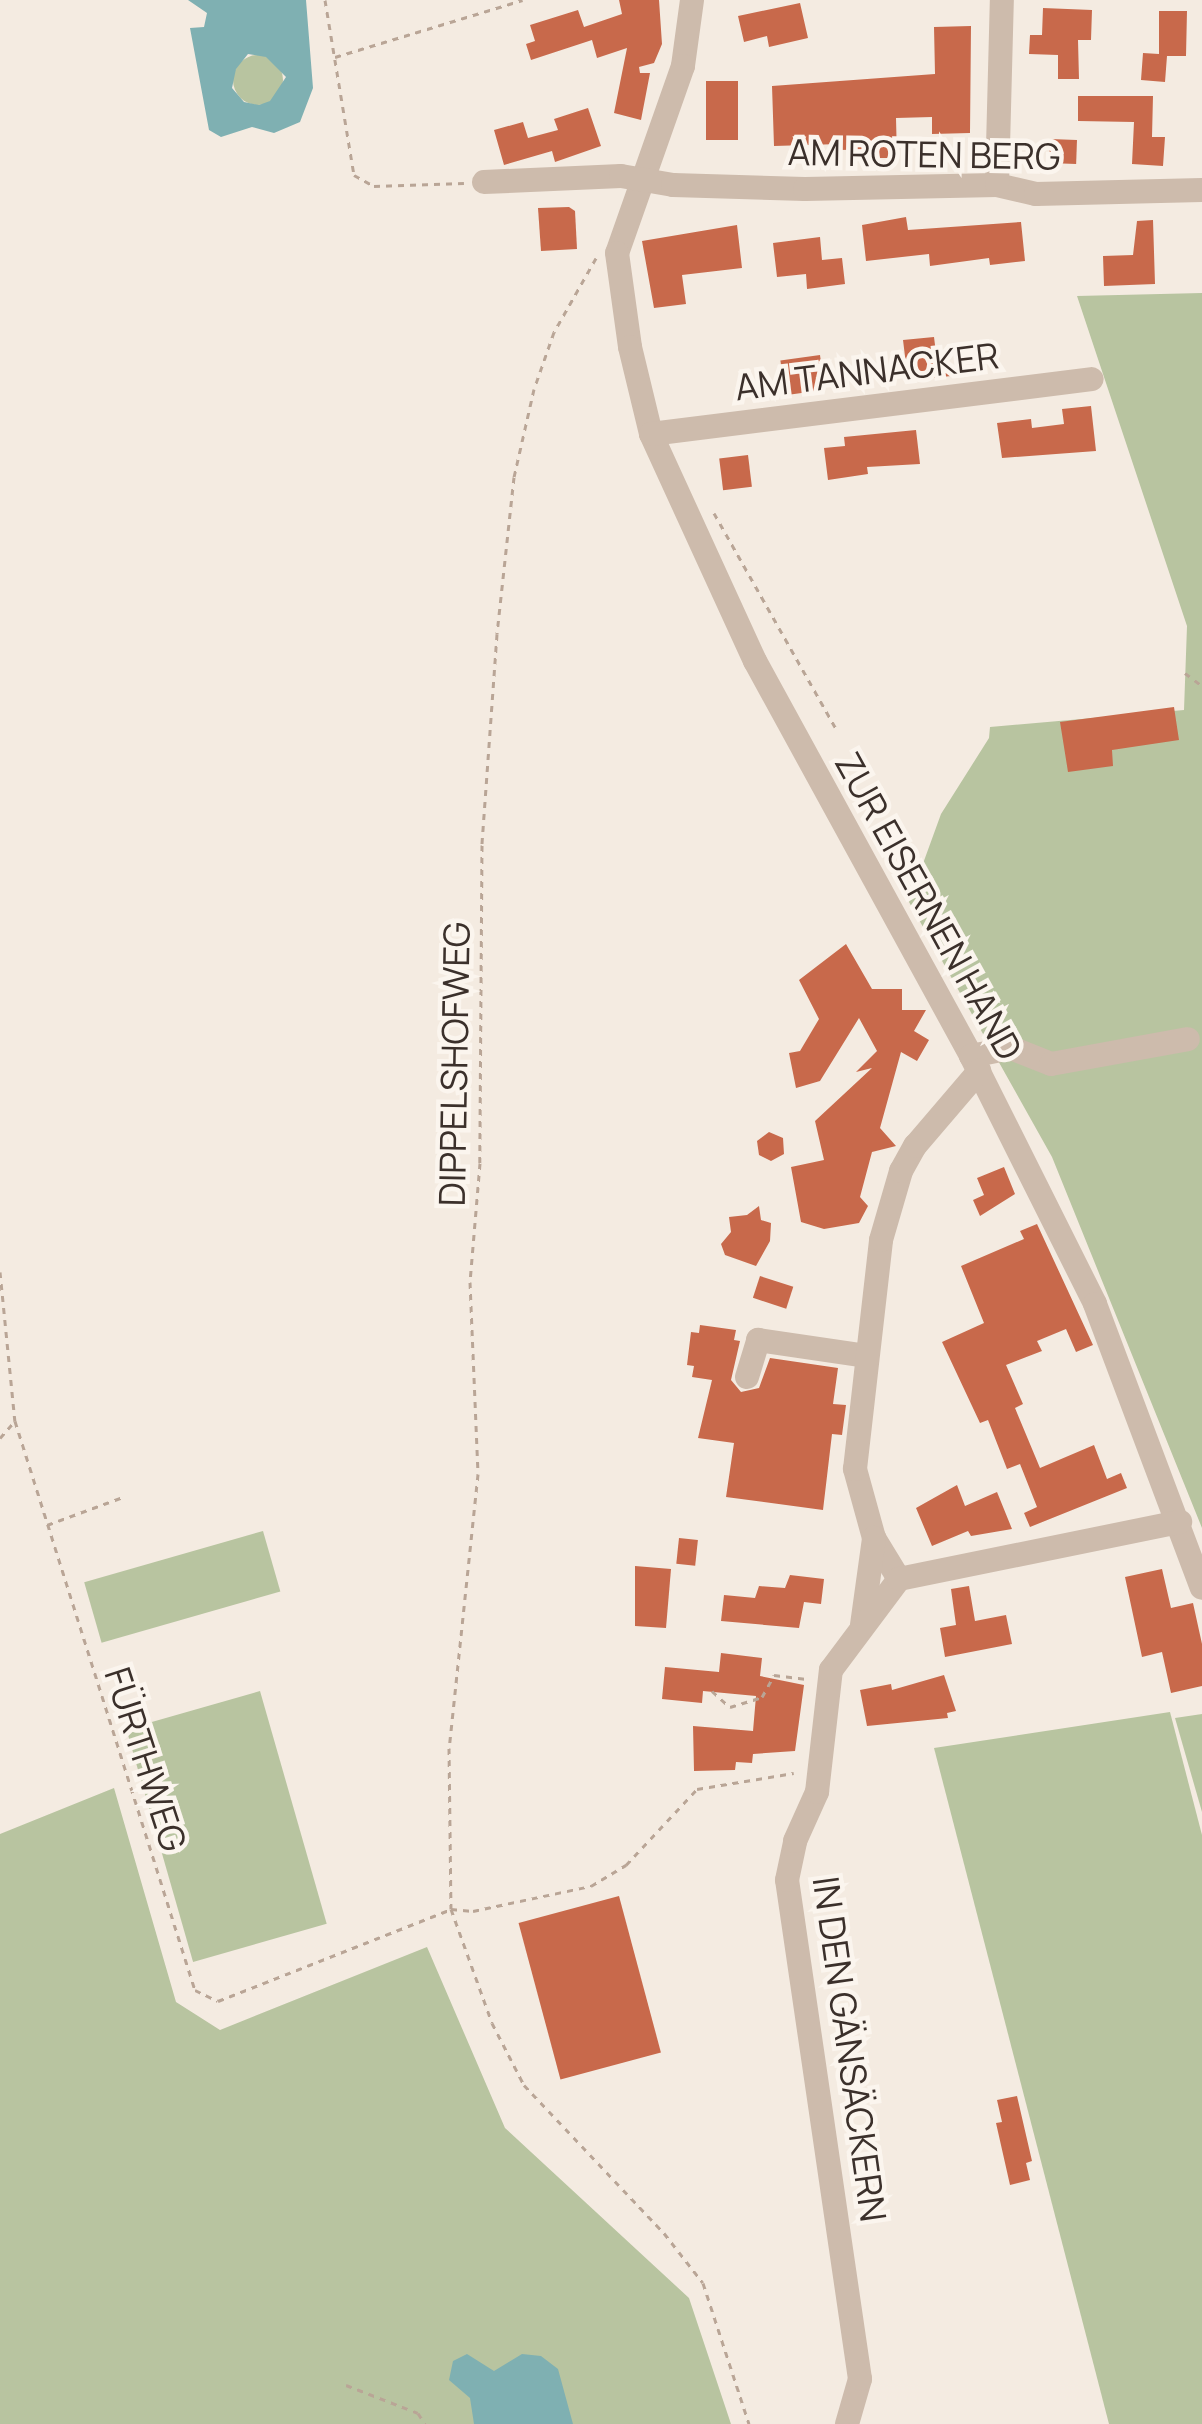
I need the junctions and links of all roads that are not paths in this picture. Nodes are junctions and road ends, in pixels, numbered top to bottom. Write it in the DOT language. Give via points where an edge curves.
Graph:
graph roads {
  1 [pos="692,0"];
  2 [pos="1002,0"];
  3 [pos="645,180"];
  4 [pos="484,182"];
  5 [pos="997,185"];
  6 [pos="1202,190"];
  7 [pos="1092,379"];
  8 [pos="651,434"];
  9 [pos="1189,1040"];
  10 [pos="975,1064"];
  11 [pos="866,1356"];
  12 [pos="747,1377"];
  13 [pos="1180,1522"];
  14 [pos="874,1538"];
  15 [pos="899,1579"];
  16 [pos="1202,1588"];
  17 [pos="862,1625"];
  18 [pos="847,2424"];
  1 -- 3 [label="street" via="683,67"];
  2 -- 5 [label="street"];
  3 -- 4 [label="street, AM ROTEN BERG"];
  3 -- 5 [label="street, AM ROTEN BERG" via="806,189"];
  3 -- 8 [label="street, ZUR EISERNEN HAND" via="617,253"];
  5 -- 6 [label="street, AM ROTEN BERG" via="1036,194"];
  7 -- 8 [label="street, AM TANNACKER"];
  8 -- 10 [label="street, ZUR EISERNEN HAND" via="755,661"];
  9 -- 10 [label="street" via="1051,1064 1012,1048"];
  10 -- 11 [label="street, IN DEN GÄNSÄCKERN" via="901,1171 881,1240"];
  10 -- 13 [label="street, ZUR EISERNEN HAND" via="1095,1304"];
  11 -- 12 [label="street" via="758,1340"];
  11 -- 14 [label="street, IN DEN GÄNSÄCKERN" via="855,1469"];
  13 -- 15 [label="street"];
  13 -- 16 [label="street, ZUR EISERNEN HAND"];
  14 -- 15 [label="street, IN DEN GÄNSÄCKERN"];
  14 -- 17 [label="street, IN DEN GÄNSÄCKERN"];
  15 -- 17 [label="street, IN DEN GÄNSÄCKERN"];
  17 -- 18 [label="street, IN DEN GÄNSÄCKERN" via="829,1681 820,1769 787,1880 860,2379"];
}
